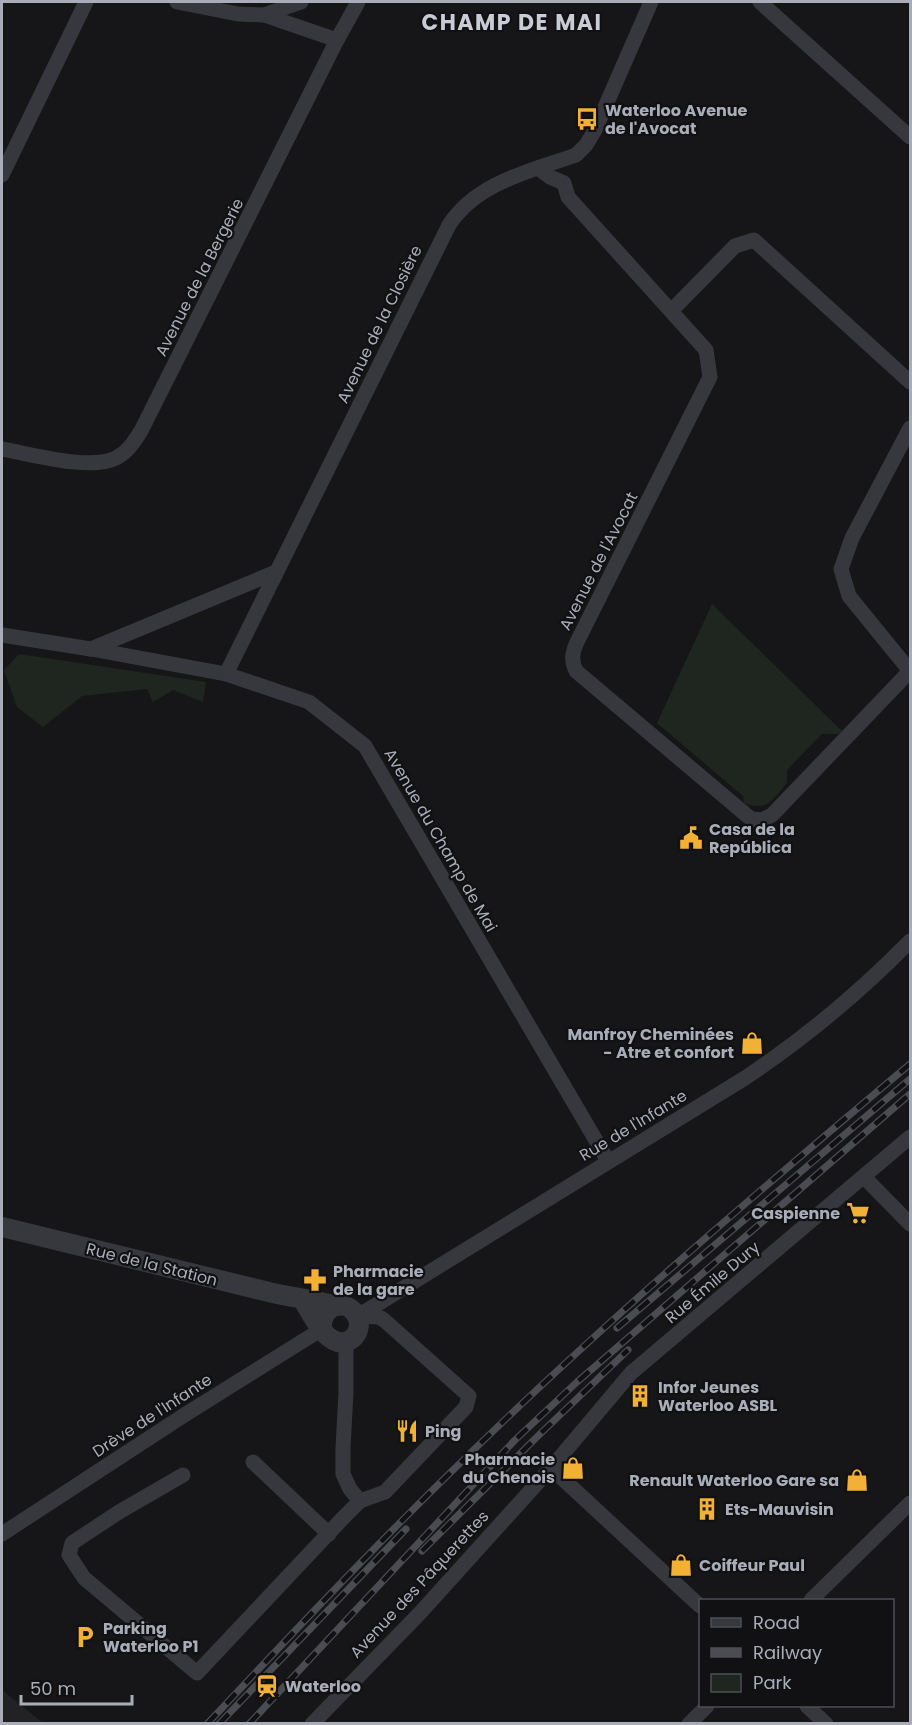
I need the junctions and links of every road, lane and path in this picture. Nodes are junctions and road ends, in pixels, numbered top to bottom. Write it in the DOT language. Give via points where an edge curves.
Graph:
graph roads {
  1 [pos="86,2"];
  2 [pos="177,2"];
  3 [pos="301,2"];
  4 [pos="358,2"];
  5 [pos="651,2"];
  6 [pos="760,2"];
  7 [pos="264,15"];
  8 [pos="337,40"];
  9 [pos="910,137"];
  10 [pos="576,154"];
  11 [pos="538,168"];
  12 [pos="2,175"];
  13 [pos="564,183"];
  14 [pos="672,310"];
  15 [pos="910,382"];
  16 [pos="910,428"];
  17 [pos="2,449"];
  18 [pos="276,572"];
  19 [pos="2,636"];
  20 [pos="92,649"];
  21 [pos="910,671"];
  22 [pos="226,674"];
  23 [pos="910,941"];
  24 [pos="910,1137"];
  25 [pos="608,1161"];
  26 [pos="864,1178"];
  27 [pos="910,1224"];
  28 [pos="2,1227"];
  29 [pos="303,1300"];
  30 [pos="337,1306"];
  31 [pos="357,1316"];
  32 [pos="322,1329"];
  33 [pos="346,1342"];
  34 [pos="253,1462"];
  35 [pos="551,1468"];
  36 [pos="183,1475"];
  37 [pos="360,1501"];
  38 [pos="910,1503"];
  39 [pos="329,1533"];
  40 [pos="2,1534"];
  41 [pos="812,1599"];
  42 [pos="699,1605"];
  43 [pos="706,1707"];
  44 [pos="808,1707"];
  45 [pos="312,1724"];
  46 [pos="689,1724"];
  47 [pos="826,1724"];
  1 -- 12 [label="street"];
  2 -- 7 [label="street"];
  3 -- 7 [label="street"];
  4 -- 8 [label="street, Avenue de la Bergerie"];
  5 -- 10 [label="street" via="595,130"];
  6 -- 9 [label="street"];
  7 -- 8 [label="street"];
  8 -- 17 [label="street, Avenue de la Bergerie" via="130,448 101,464"];
  10 -- 11 [label="street, Avenue de la Closière"];
  10 -- 13 [label="street"];
  11 -- 13 [label="street, Avenue de l'Avocat"];
  11 -- 18 [label="street, Avenue de la Closière" via="478,194 456,215"];
  13 -- 14 [label="street, Avenue de l'Avocat" via="568,196"];
  14 -- 15 [label="street" via="735,246 754,240"];
  14 -- 21 [label="street, Avenue de l'Avocat" via="706,350 710,377 577,642 572,653 576,671 751,819 762,820 772,815"];
  16 -- 21 [label="street" via="852,538 841,569 849,596"];
  18 -- 20 [label="street"];
  18 -- 22 [label="street, Avenue de la Closière"];
  19 -- 20 [label="street, Avenue du Champ de Mai"];
  20 -- 22 [label="street, Avenue du Champ de Mai"];
  22 -- 25 [label="street, Avenue du Champ de Mai" via="309,702 364,746"];
  23 -- 25 [label="street, Rue de l'Infante" via="830,1016 789,1048"];
  24 -- 26 [label="street, Rue Émile Dury"];
  25 -- 31 [label="street, Rue de l'Infante"];
  26 -- 27 [label="street"];
  26 -- 35 [label="street, Rue Émile Dury" via="632,1373"];
  28 -- 29 [label="street, Rue de la Station"];
  29 -- 30 [label="street, Rue de la Station"];
  29 -- 32 [label="street"];
  30 -- 31 [label="street" via="352,1309"];
  30 -- 32 [label="street" via="324,1314"];
  31 -- 33 [label="street" via="357,1334"];
  31 -- 37 [label="street" via="384,1320 469,1396 466,1407 385,1492"];
  32 -- 33 [label="street" via="331,1341"];
  32 -- 40 [label="street, Drève de l'Infante"];
  33 -- 37 [label="street" via="343,1474"];
  34 -- 39 [label="street"];
  35 -- 42 [label="street"];
  35 -- 45 [label="street, Avenue des Pâquerettes" via="420,1613"];
  36 -- 39 [label="street" via="72,1543 69,1555 84,1578 197,1673"];
  37 -- 39 [label="street"];
  38 -- 41 [label="street"];
  43 -- 46 [label="street"];
  44 -- 47 [label="street"];
}
